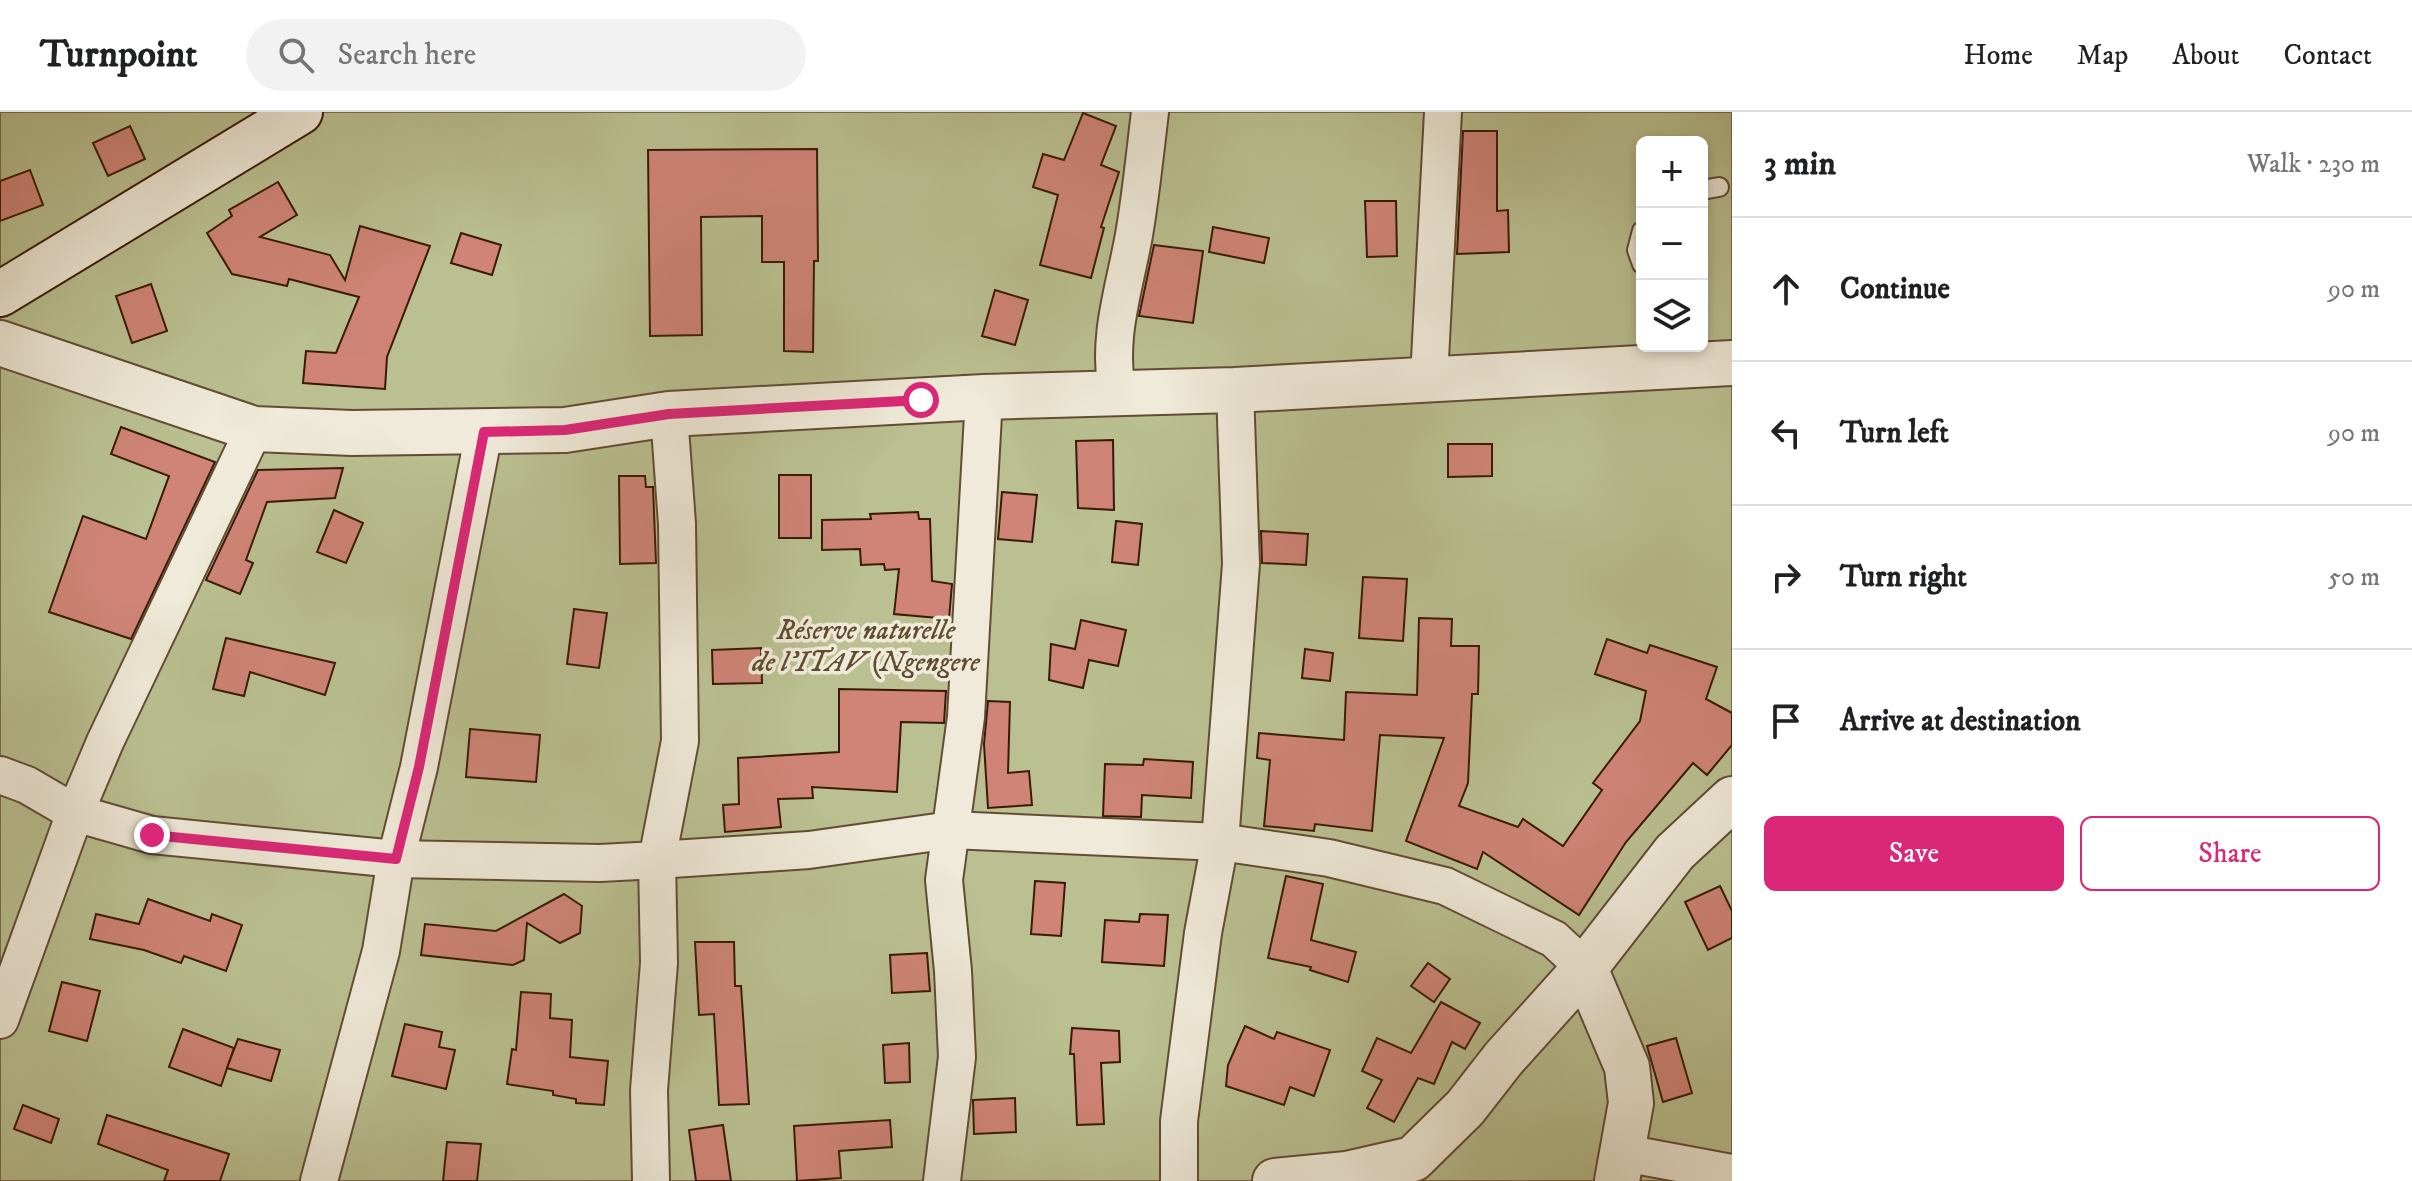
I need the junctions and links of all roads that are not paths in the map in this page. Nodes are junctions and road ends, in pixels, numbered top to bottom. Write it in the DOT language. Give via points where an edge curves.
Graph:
graph roads {
  1 [pos="300,112"];
  2 [pos="1150,112"];
  3 [pos="1443,112"];
  4 [pos="0,294"];
  5 [pos="0,343"];
  6 [pos="1713,357"];
  7 [pos="1429,378"];
  8 [pos="1235,390"];
  9 [pos="1117,394"];
  10 [pos="984,397"];
  11 [pos="669,414"];
  12 [pos="254,429"];
  13 [pos="484,432"];
  14 [pos="0,775"];
  15 [pos="1732,799"];
  16 [pos="75,813"];
  17 [pos="951,830"];
  18 [pos="1220,842"];
  19 [pos="396,859"];
  20 [pos="657,860"];
  21 [pos="1585,968"];
  22 [pos="0,1020"];
  23 [pos="1621,1167"];
  24 [pos="1412,1170"];
  25 [pos="1732,1173"];
  26 [pos="319,1181"];
  27 [pos="651,1181"];
  28 [pos="942,1181"];
  29 [pos="1179,1181"];
  30 [pos="1275,1181"];
  1 -- 4 [label="street"];
  2 -- 9 [label="street" via="1140,200 1114,337"];
  3 -- 7 [label="street"];
  5 -- 12 [label="street"];
  6 -- 7 [label="street"];
  7 -- 8 [label="street"];
  8 -- 9 [label="street"];
  8 -- 18 [label="street" via="1241,564"];
  9 -- 10 [label="street"];
  10 -- 11 [label="street"];
  10 -- 17 [label="street" via="966,717"];
  11 -- 13 [label="street" via="565,430"];
  11 -- 20 [label="street" via="677,524 680,741"];
  12 -- 13 [label="street"];
  12 -- 16 [label="street"];
  13 -- 19 [label="street"];
  14 -- 16 [label="street"];
  15 -- 21 [label="street" via="1675,852"];
  16 -- 19 [label="street" via="152,835"];
  16 -- 22 [label="street"];
  17 -- 18 [label="street"];
  17 -- 20 [label="street" via="809,850"];
  17 -- 28 [label="street" via="944,880 957,1057"];
  18 -- 21 [label="street" via="1329,858 1445,886 1554,939"];
  18 -- 29 [label="street" via="1182,1094"];
  19 -- 20 [label="street"];
  19 -- 26 [label="street" via="366,1019"];
  20 -- 27 [label="street"];
  21 -- 23 [label="street" via="1627,1067 1631,1103"];
  21 -- 24 [label="street"];
  23 -- 25 [label="street"];
  24 -- 30 [label="street"];
}
